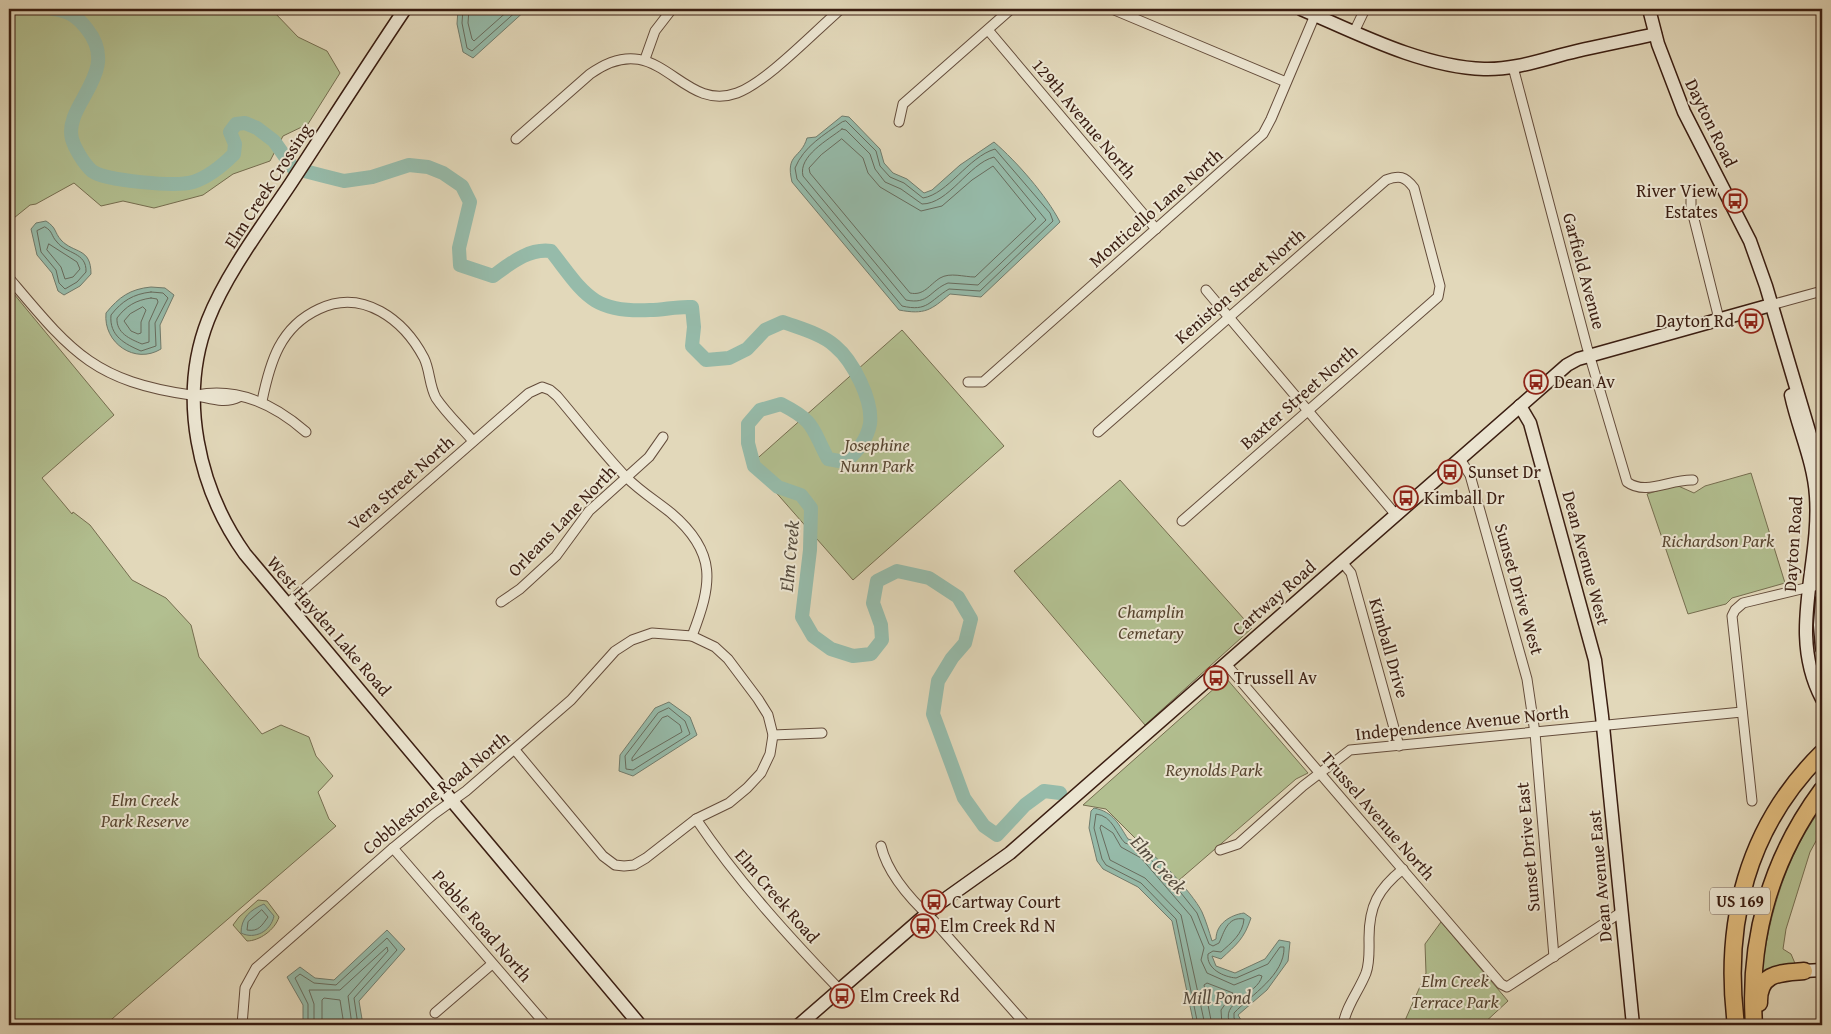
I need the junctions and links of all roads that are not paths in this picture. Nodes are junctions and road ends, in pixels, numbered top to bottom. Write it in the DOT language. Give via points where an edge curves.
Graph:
graph roads {
  1 [pos="405,9"];
  2 [pos="672,9"];
  3 [pos="841,9"];
  4 [pos="1011,9"];
  5 [pos="1112,9"];
  6 [pos="1301,9"];
  7 [pos="1365,9"];
  8 [pos="1649,9"];
  9 [pos="1315,15"];
  10 [pos="988,30"];
  11 [pos="1354,32"];
  12 [pos="1655,34"];
  13 [pos="645,60"];
  14 [pos="1513,67"];
  15 [pos="1286,82"];
  16 [pos="900,122"];
  17 [pos="516,139"];
  18 [pos="1408,179"];
  19 [pos="1691,191"];
  20 [pos="1156,229"];
  21 [pos="9,278"];
  22 [pos="1206,290"];
  23 [pos="1822,291"];
  24 [pos="1771,305"];
  25 [pos="1229,317"];
  26 [pos="1719,318"];
  27 [pos="1591,355"];
  28 [pos="968,382"];
  29 [pos="194,396"];
  30 [pos="262,401"];
  31 [pos="1520,406"];
  32 [pos="1308,411"];
  33 [pos="306,432"];
  34 [pos="1098,432"];
  35 [pos="663,437"];
  36 [pos="473,441"];
  37 [pos="1460,459"];
  38 [pos="1822,475"];
  39 [pos="626,478"];
  40 [pos="1693,480"];
  41 [pos="1396,515"];
  42 [pos="1182,521"];
  43 [pos="1342,562"];
  44 [pos="1822,584"];
  45 [pos="1808,588"];
  46 [pos="1822,600"];
  47 [pos="501,602"];
  48 [pos="287,604"];
  49 [pos="692,636"];
  50 [pos="1822,648"];
  51 [pos="1226,664"];
  52 [pos="1822,698"];
  53 [pos="1742,712"];
  54 [pos="1603,724"];
  55 [pos="822,733"];
  56 [pos="1535,733"];
  57 [pos="773,735"];
  58 [pos="1399,746"];
  59 [pos="514,750"];
  60 [pos="1822,753"];
  61 [pos="1319,772"];
  62 [pos="1822,790"];
  63 [pos="454,800"];
  64 [pos="1752,801"];
  65 [pos="696,819"];
  66 [pos="881,846"];
  67 [pos="393,848"];
  68 [pos="1220,850"];
  69 [pos="1403,869"];
  70 [pos="926,914"];
  71 [pos="1620,914"];
  72 [pos="1554,958"];
  73 [pos="492,964"];
  74 [pos="1822,970"];
  75 [pos="1804,971"];
  76 [pos="840,990"];
  77 [pos="1732,991"];
  78 [pos="435,1013"];
  79 [pos="242,1025"];
  80 [pos="546,1025"];
  81 [pos="640,1025"];
  82 [pos="799,1025"];
  83 [pos="1026,1025"];
  84 [pos="1343,1025"];
  85 [pos="1633,1025"];
  86 [pos="1730,1025"];
  87 [pos="1736,1025"];
  88 [pos="1754,1025"];
  89 [pos="1760,1025"];
  1 -- 29 [label="street, Elm Creek Crossing" via="214,307 198,353"];
  2 -- 13 [label="street" via="655,31"];
  3 -- 13 [label="street" via="761,79 736,94 708,95 694,90 663,68"];
  4 -- 10 [label="street"];
  5 -- 15 [label="street"];
  6 -- 9 [label="street"];
  7 -- 11 [label="street"];
  8 -- 12 [label="street, Dayton Road"];
  9 -- 11 [label="street"];
  9 -- 15 [label="street, Monticello Lane North"];
  10 -- 16 [label="street" via="903,104"];
  10 -- 20 [label="street, 129th Avenue North"];
  11 -- 14 [label="street" via="1426,59 1455,66"];
  12 -- 14 [label="street"];
  12 -- 24 [label="street, Dayton Road" via="1684,112 1750,241"];
  13 -- 17 [label="street" via="616,60 602,65"];
  14 -- 27 [label="street, Garfield Avenue"];
  15 -- 20 [label="street, Monticello Lane North" via="1263,134"];
  18 -- 25 [label="street, Keniston Street North" via="1398,176 1386,180"];
  18 -- 32 [label="street, Baxter Street North" via="1414,188 1440,286 1438,297"];
  19 -- 26 [label="street" via="1691,207"];
  20 -- 28 [label="street, Monticello Lane North" via="983,382"];
  21 -- 29 [label="street" via="60,338 95,366 136,385"];
  22 -- 25 [label="street"];
  23 -- 24 [label="street, Cartway Road"];
  24 -- 26 [label="street, Cartway Road"];
  24 -- 38 [label="street, Dayton Road"];
  24 -- 45 [label="street, Dayton Road" via="1816,494 1816,528"];
  25 -- 32 [label="street"];
  25 -- 34 [label="street, Keniston Street North"];
  26 -- 27 [label="street, Cartway Road"];
  27 -- 31 [label="street, Cartway Road" via="1567,365"];
  27 -- 40 [label="street, Garfield Avenue" via="1627,482 1635,488 1646,489 1679,479"];
  29 -- 30 [label="street" via="216,401 232,401 239,397"];
  29 -- 48 [label="street, West Hayden Lake Road" via="201,456 218,508 245,554"];
  30 -- 33 [label="street" via="285,413"];
  30 -- 36 [label="street" via="274,354 282,339 308,314 337,303 368,305 382,310 413,340 424,360 436,397"];
  31 -- 37 [label="street, Cartway Road"];
  31 -- 54 [label="street, Dean Avenue West" via="1530,423 1589,635"];
  32 -- 41 [label="street"];
  32 -- 42 [label="street, Baxter Street North"];
  35 -- 39 [label="street, Orleans Lane North" via="650,458"];
  36 -- 39 [label="street, Vera Street North" via="542,387 557,396"];
  36 -- 48 [label="street, Vera Street North"];
  37 -- 41 [label="street, Cartway Road"];
  37 -- 56 [label="street, Sunset Drive West" via="1470,475 1520,654"];
  39 -- 47 [label="street, Orleans Lane North" via="589,511 556,556"];
  39 -- 49 [label="street" via="673,514 702,552 708,581 706,597"];
  41 -- 43 [label="street, Cartway Road"];
  43 -- 51 [label="street, Cartway Road"];
  43 -- 58 [label="street, Kimball Drive" via="1351,573"];
  44 -- 45 [label="street"];
  45 -- 52 [label="street, Dayton Road" via="1806,652"];
  45 -- 53 [label="street" via="1743,603 1735,610 1732,616"];
  46 -- 50 [label="street, Dayton Road"];
  48 -- 63 [label="street, West Hayden Lake Road"];
  49 -- 57 [label="street" via="714,646 728,659 768,715"];
  49 -- 59 [label="street, Cobblestone Road North" via="652,633 621,647 571,700"];
  51 -- 61 [label="street, Trussel Avenue North"];
  51 -- 70 [label="street, Cartway Road" via="1010,853"];
  53 -- 54 [label="street, Independence Avenue North"];
  53 -- 64 [label="street"];
  54 -- 56 [label="street, Independence Avenue North"];
  54 -- 71 [label="street, Dean Avenue East"];
  55 -- 57 [label="street"];
  56 -- 58 [label="street, Independence Avenue North"];
  56 -- 72 [label="street, Sunset Drive East"];
  57 -- 65 [label="street" via="770,754 761,773 729,803"];
  58 -- 61 [label="street, Independence Avenue North" via="1350,750"];
  59 -- 63 [label="street, Cobblestone Road North"];
  59 -- 65 [label="street" via="603,856 615,865 634,865"];
  60 -- 77 [label="highway, US 169" via="1775,813 1748,873 1735,926"];
  61 -- 68 [label="street, Independence Avenue North" via="1238,844"];
  61 -- 69 [label="street, Trussel Avenue North"];
  62 -- 88 [label="highway, US 169" via="1787,846 1767,895 1754,963"];
  63 -- 67 [label="street, Cobblestone Road North"];
  63 -- 81 [label="street, West Hayden Lake Road"];
  65 -- 76 [label="street, Elm Creek Road" via="716,850 780,928"];
  66 -- 70 [label="street" via="892,872"];
  67 -- 73 [label="street, Pebble Road North"];
  67 -- 79 [label="street, Cobblestone Road North" via="256,968 245,988"];
  69 -- 72 [label="street, Trussel Avenue North" via="1501,984 1508,987"];
  69 -- 84 [label="street" via="1374,902 1369,919 1367,970 1347,1008"];
  70 -- 76 [label="street, Cartway Road"];
  70 -- 83 [label="street"];
  71 -- 72 [label="street"];
  71 -- 85 [label="street, Dean Avenue East"];
  73 -- 78 [label="street"];
  73 -- 80 [label="street, Pebble Road North"];
  74 -- 75 [label="street"];
  75 -- 89 [label="highway" via="1774,975 1763,984 1759,999"];
  76 -- 82 [label="street, Cartway Road"];
  77 -- 86 [label="highway" via="1728,1013"];
  77 -- 87 [label="highway, US 169"];
}
